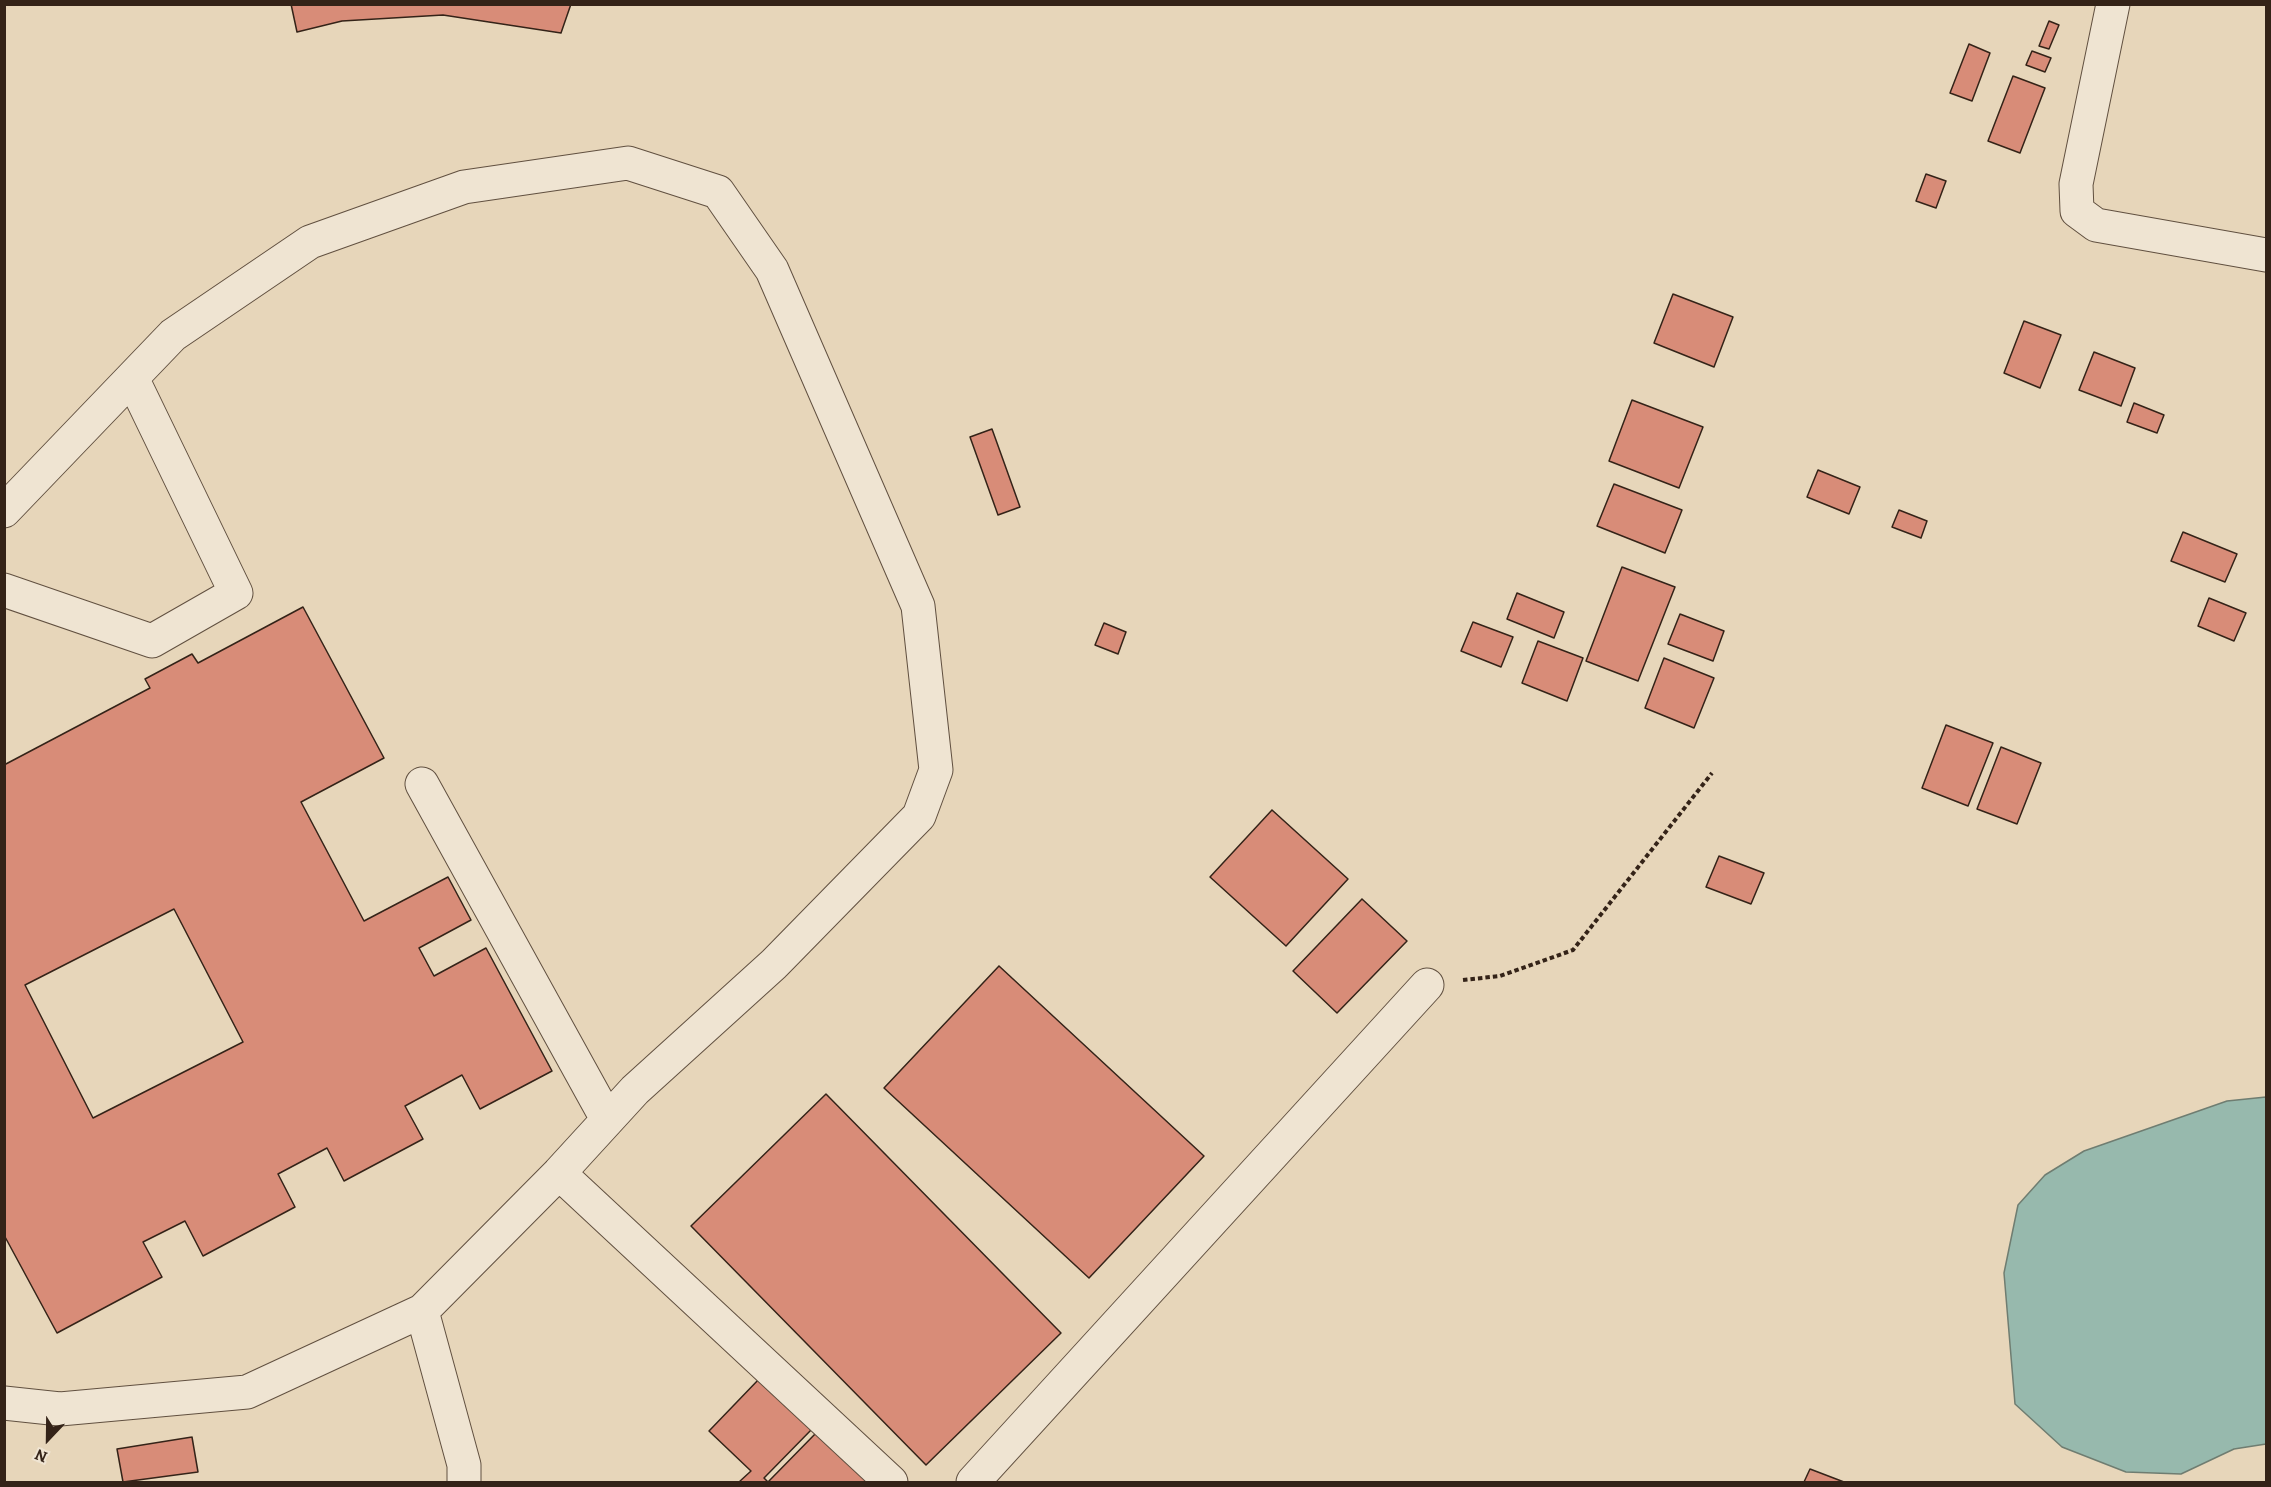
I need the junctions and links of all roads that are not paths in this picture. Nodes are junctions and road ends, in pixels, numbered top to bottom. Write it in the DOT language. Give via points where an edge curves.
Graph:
graph roads {
  1 [pos="2113,4"];
  2 [pos="2266,255"];
  3 [pos="132,378"];
  4 [pos="4,511"];
  5 [pos="4,590"];
  6 [pos="422,784"];
  7 [pos="1427,985"];
  8 [pos="607,1119"];
  9 [pos="559,1173"];
  10 [pos="422,1311"];
  11 [pos="4,1403"];
  12 [pos="464,1482"];
  13 [pos="891,1482"];
  14 [pos="973,1482"];
  1 -- 2 [label="street" via="2076,184 2077,211 2096,225"];
  3 -- 4 [label="street"];
  3 -- 5 [label="street" via="236,593 152,641"];
  3 -- 8 [label="street" via="173,335 310,242 464,187 628,163 718,192 772,270 918,606 936,770 919,816 774,964"];
  6 -- 8 [label="street"];
  7 -- 14 [label="street"];
  8 -- 9 [label="street"];
  9 -- 10 [label="street"];
  9 -- 13 [label="street"];
  10 -- 11 [label="street" via="247,1392 60,1409"];
  10 -- 12 [label="street" via="464,1465"];
}
